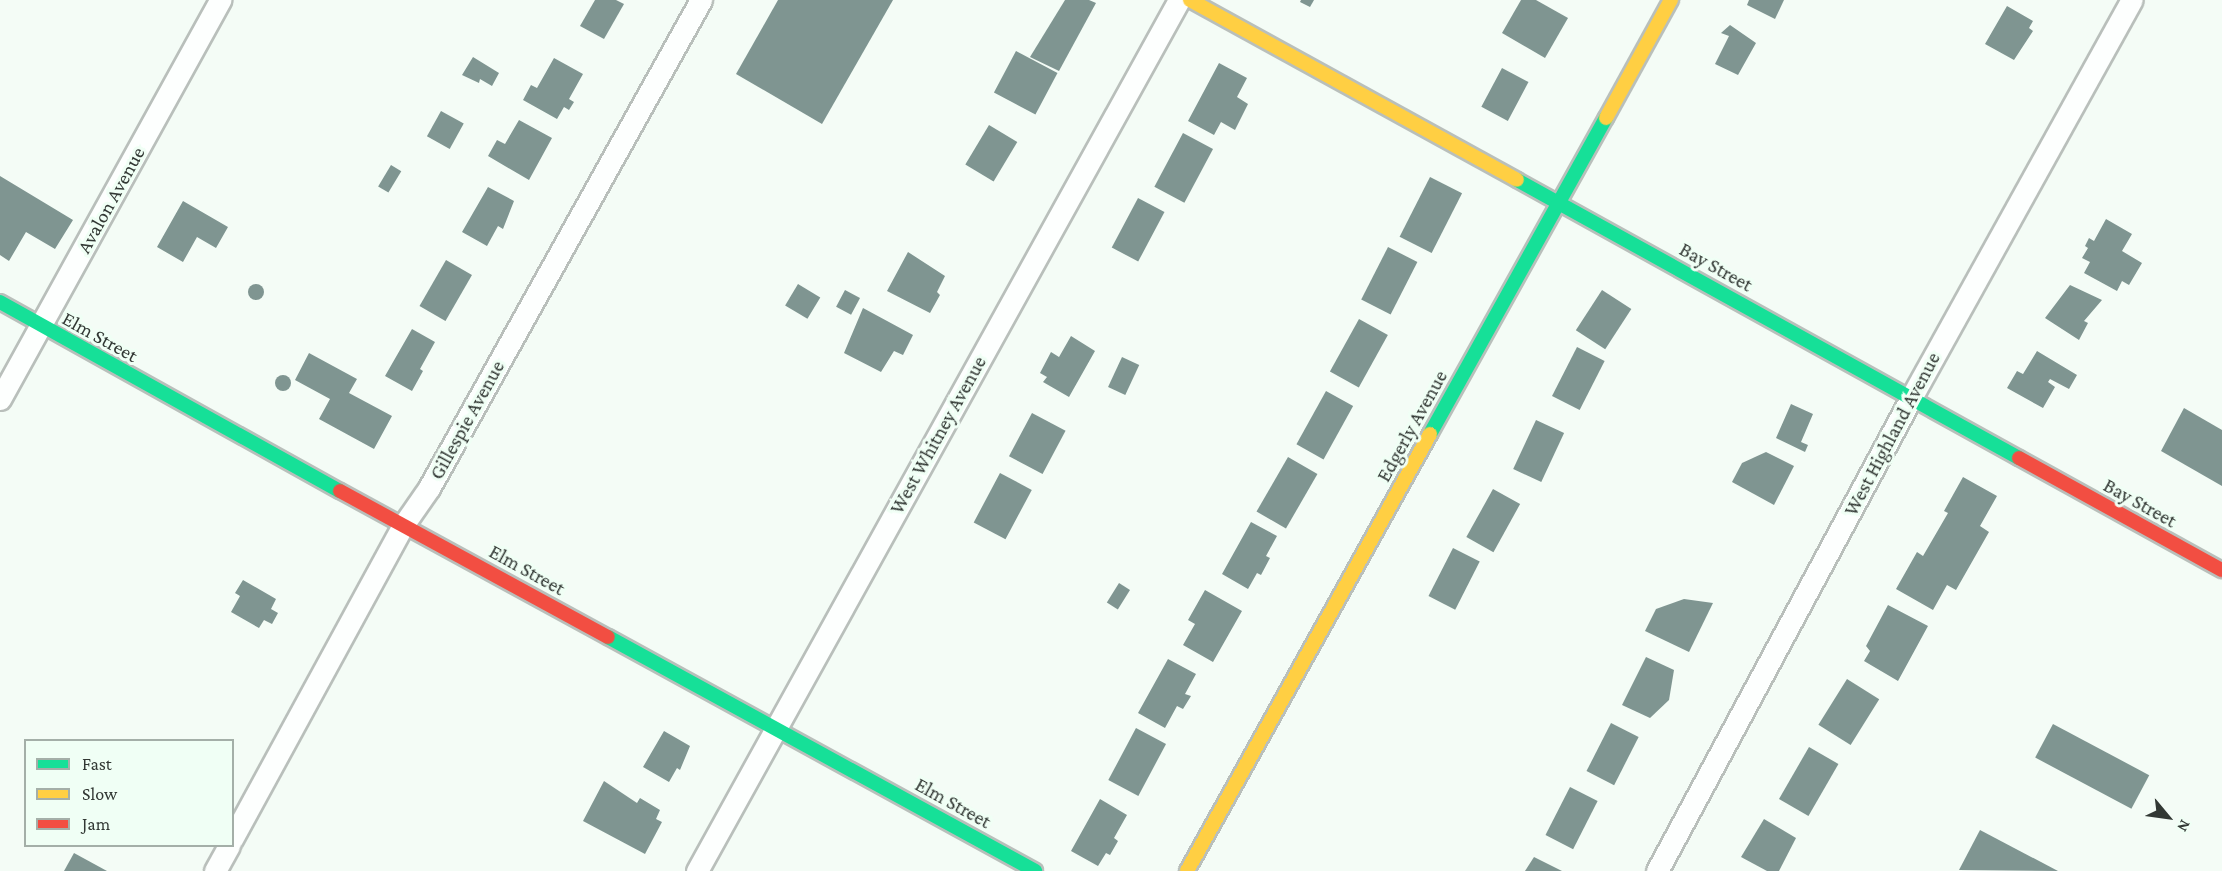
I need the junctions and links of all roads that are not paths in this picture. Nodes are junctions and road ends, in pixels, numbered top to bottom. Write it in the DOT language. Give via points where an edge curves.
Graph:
graph roads {
  1 [pos="220,0"];
  2 [pos="701,0"];
  3 [pos="1179,0"];
  4 [pos="1190,0"];
  5 [pos="1671,0"];
  6 [pos="2132,0"];
  7 [pos="1559,202"];
  8 [pos="0,302"];
  9 [pos="41,327"];
  10 [pos="1911,398"];
  11 [pos="0,399"];
  12 [pos="404,524"];
  13 [pos="2222,570"];
  14 [pos="776,730"];
  15 [pos="234,835"];
  16 [pos="228,847"];
  17 [pos="215,871"];
  18 [pos="697,871"];
  19 [pos="1035,871"];
  20 [pos="1187,871"];
  21 [pos="1657,871"];
  1 -- 9 [label="street, Avalon Avenue"];
  2 -- 12 [label="street, Gillespie Avenue" via="429,488"];
  3 -- 14 [label="street, West Whitney Avenue"];
  4 -- 7 [label="street, Bay Street"];
  5 -- 7 [label="street, Edgerly Avenue"];
  6 -- 10 [label="street, West Highland Avenue"];
  7 -- 10 [label="street, Bay Street"];
  7 -- 20 [label="street, Edgerly Avenue"];
  8 -- 9 [label="street, Elm Street"];
  9 -- 11 [label="street, Avalon Avenue"];
  9 -- 12 [label="street, Elm Street"];
  10 -- 13 [label="street, Bay Street"];
  10 -- 21 [label="street, West Highland Avenue"];
  12 -- 14 [label="street, Elm Street"];
  12 -- 15 [label="street, Gillespie Avenue"];
  14 -- 18 [label="street, West Whitney Avenue"];
  14 -- 19 [label="street, Elm Street"];
  16 -- 17 [label="street"];
}
